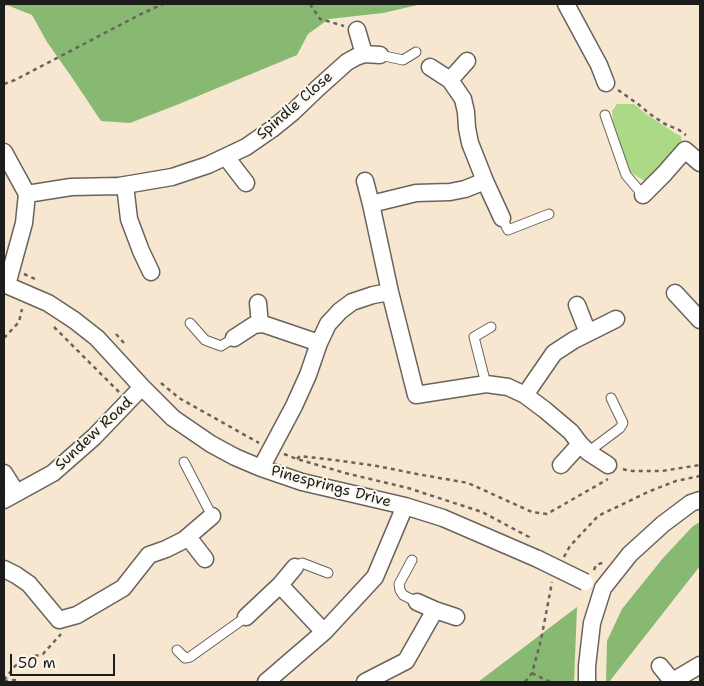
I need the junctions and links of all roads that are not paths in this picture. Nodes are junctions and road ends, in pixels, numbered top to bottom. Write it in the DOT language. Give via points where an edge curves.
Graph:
graph roads {
  1 [pos="566,4"];
  2 [pos="357,30"];
  3 [pos="416,52"];
  4 [pos="372,55"];
  5 [pos="468,60"];
  6 [pos="430,67"];
  7 [pos="450,80"];
  8 [pos="606,83"];
  9 [pos="605,115"];
  10 [pos="4,152"];
  11 [pos="226,157"];
  12 [pos="700,163"];
  13 [pos="365,181"];
  14 [pos="484,181"];
  15 [pos="246,183"];
  16 [pos="125,185"];
  17 [pos="27,194"];
  18 [pos="643,195"];
  19 [pos="371,204"];
  20 [pos="549,214"];
  21 [pos="502,218"];
  22 [pos="151,272"];
  23 [pos="7,280"];
  24 [pos="390,292"];
  25 [pos="675,293"];
  26 [pos="258,303"];
  27 [pos="577,305"];
  28 [pos="616,319"];
  29 [pos="700,320"];
  30 [pos="190,323"];
  31 [pos="260,324"];
  32 [pos="491,327"];
  33 [pos="588,333"];
  34 [pos="234,338"];
  35 [pos="319,343"];
  36 [pos="486,384"];
  37 [pos="142,388"];
  38 [pos="525,395"];
  39 [pos="611,398"];
  40 [pos="584,448"];
  41 [pos="184,462"];
  42 [pos="562,464"];
  43 [pos="261,468"];
  44 [pos="615,471"];
  45 [pos="4,473"];
  46 [pos="10,496"];
  47 [pos="700,500"];
  48 [pos="405,506"];
  49 [pos="212,516"];
  50 [pos="188,537"];
  51 [pos="205,559"];
  52 [pos="412,560"];
  53 [pos="295,567"];
  54 [pos="4,569"];
  55 [pos="328,573"];
  56 [pos="280,585"];
  57 [pos="603,588"];
  58 [pos="417,602"];
  59 [pos="435,610"];
  60 [pos="246,617"];
  61 [pos="456,617"];
  62 [pos="324,632"];
  63 [pos="177,650"];
  64 [pos="700,665"];
  65 [pos="660,666"];
  66 [pos="266,682"];
  67 [pos="365,682"];
  68 [pos="587,682"];
  69 [pos="673,682"];
  1 -- 8 [label="street"];
  2 -- 4 [label="street"];
  3 -- 4 [label="lane" via="403,60"];
  4 -- 11 [label="street, Spindle Close" via="347,62 272,130"];
  5 -- 7 [label="street"];
  6 -- 7 [label="street"];
  7 -- 14 [label="street" via="463,99 468,135"];
  9 -- 18 [label="lane" via="626,175"];
  10 -- 17 [label="street"];
  11 -- 15 [label="street"];
  11 -- 16 [label="street, Spindle Close" via="172,177"];
  12 -- 18 [label="street" via="685,150"];
  13 -- 19 [label="street"];
  14 -- 19 [label="street" via="457,191 416,193"];
  14 -- 21 [label="street"];
  16 -- 17 [label="street, Spindle Close" via="71,187"];
  16 -- 22 [label="street" via="129,219"];
  17 -- 23 [label="street" via="24,223"];
  19 -- 24 [label="street"];
  20 -- 21 [label="lane" via="508,230"];
  23 -- 37 [label="street, Pinesprings Drive" via="48,303 97,338"];
  24 -- 35 [label="street" via="352,302 328,324"];
  24 -- 36 [label="street" via="416,401"];
  25 -- 29 [label="street"];
  26 -- 31 [label="street"];
  27 -- 33 [label="street"];
  28 -- 33 [label="street"];
  30 -- 34 [label="lane" via="205,340 221,346"];
  31 -- 34 [label="street"];
  31 -- 35 [label="street"];
  32 -- 36 [label="lane" via="474,337"];
  33 -- 38 [label="street" via="554,353"];
  35 -- 43 [label="street" via="304,383"];
  36 -- 38 [label="street" via="508,387"];
  37 -- 43 [label="street, Pinesprings Drive" via="173,418 211,444"];
  37 -- 46 [label="street, Sundew Road" via="53,473"];
  38 -- 40 [label="street" via="571,432"];
  39 -- 40 [label="lane" via="623,423 620,428"];
  40 -- 42 [label="street"];
  40 -- 44 [label="street"];
  41 -- 49 [label="lane"];
  43 -- 48 [label="street, Pinesprings Drive" via="302,482"];
  45 -- 46 [label="street, Sundew Road"];
  47 -- 57 [label="street" via="663,524 630,554"];
  48 -- 57 [label="street, Pinesprings Drive, bridge" via="443,518"];
  48 -- 62 [label="street" via="375,577"];
  49 -- 50 [label="street"];
  50 -- 51 [label="street"];
  50 -- 54 [label="street" via="150,556 123,588 60,627 29,584"];
  52 -- 58 [label="lane" via="399,584 403,595"];
  53 -- 55 [label="lane" via="302,563"];
  53 -- 56 [label="street"];
  56 -- 60 [label="street"];
  56 -- 62 [label="street"];
  57 -- 68 [label="street" via="592,624"];
  58 -- 59 [label="street"];
  59 -- 61 [label="street"];
  59 -- 67 [label="street" via="406,661"];
  60 -- 63 [label="lane" via="190,657 185,658"];
  62 -- 66 [label="street"];
  64 -- 69 [label="street"];
  65 -- 69 [label="street"];
}
